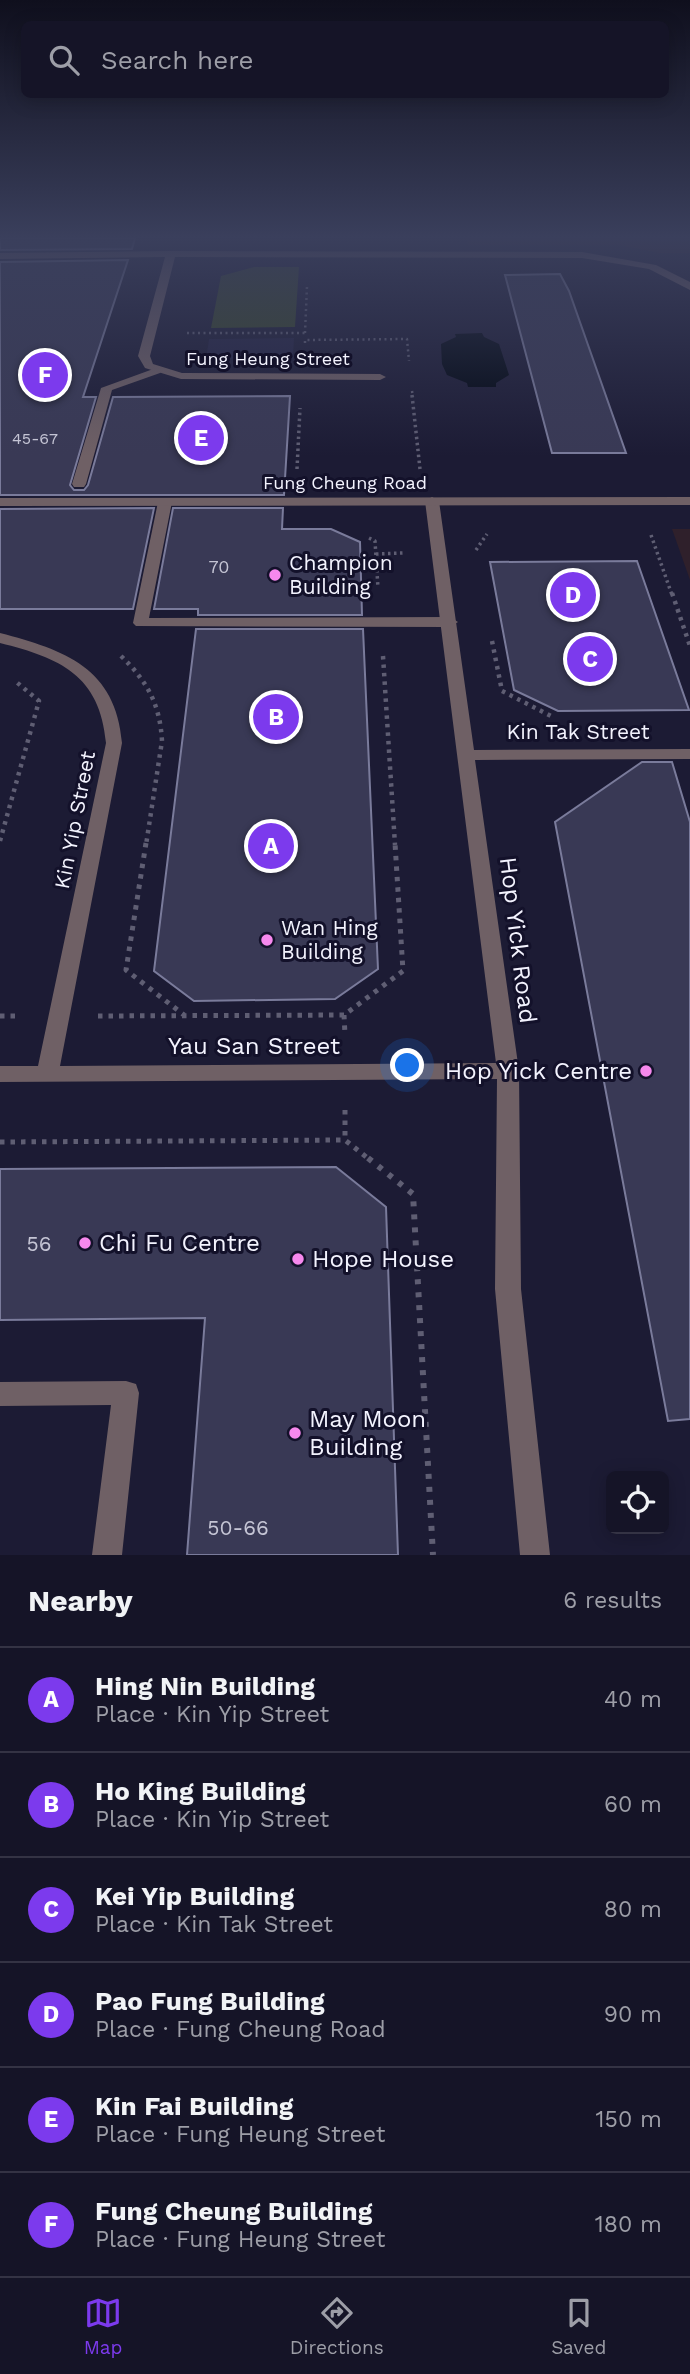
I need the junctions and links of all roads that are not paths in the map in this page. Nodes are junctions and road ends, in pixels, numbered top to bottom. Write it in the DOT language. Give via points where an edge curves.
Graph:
graph roads {
  1 [pos="156,311"];
  2 [pos="156,371"];
  3 [pos="380,377"];
  4 [pos="79,484"];
  5 [pos="432,500"];
  6 [pos="690,501"];
  7 [pos="0,502"];
  8 [pos="165,502"];
  9 [pos="450,622"];
  10 [pos="0,638"];
  11 [pos="690,754"];
  12 [pos="467,755"];
  13 [pos="508,1071"];
  14 [pos="0,1074"];
  15 [pos="47,1074"];
  16 [pos="0,1394"];
  17 [pos="107,1555"];
  18 [pos="535,1555"];
  1 -- 2 [label="street, Fung Heung Street" via="144,356"];
  2 -- 3 [label="street, Fung Heung Street" via="196,377"];
  2 -- 4 [label="street" via="107,388"];
  5 -- 6 [label="street, Fung Cheung Road"];
  5 -- 8 [label="street, Fung Cheung Road"];
  5 -- 9 [label="street, Hop Yick Road"];
  7 -- 8 [label="street, Fung Cheung Road"];
  8 -- 9 [label="street" via="141,624"];
  9 -- 12 [label="street, Hop Yick Road"];
  10 -- 15 [label="street, Kin Yip Street" via="50,653 88,676 110,706 114,724 114,743"];
  11 -- 12 [label="street, Kin Tak Street"];
  12 -- 13 [label="street, Hop Yick Road"];
  13 -- 15 [label="street, Yau San Street"];
  13 -- 18 [label="street, Hop Yick Road" via="508,1289"];
  14 -- 15 [label="street, Yau San Street"];
  16 -- 17 [label="street" via="127,1393"];
}
